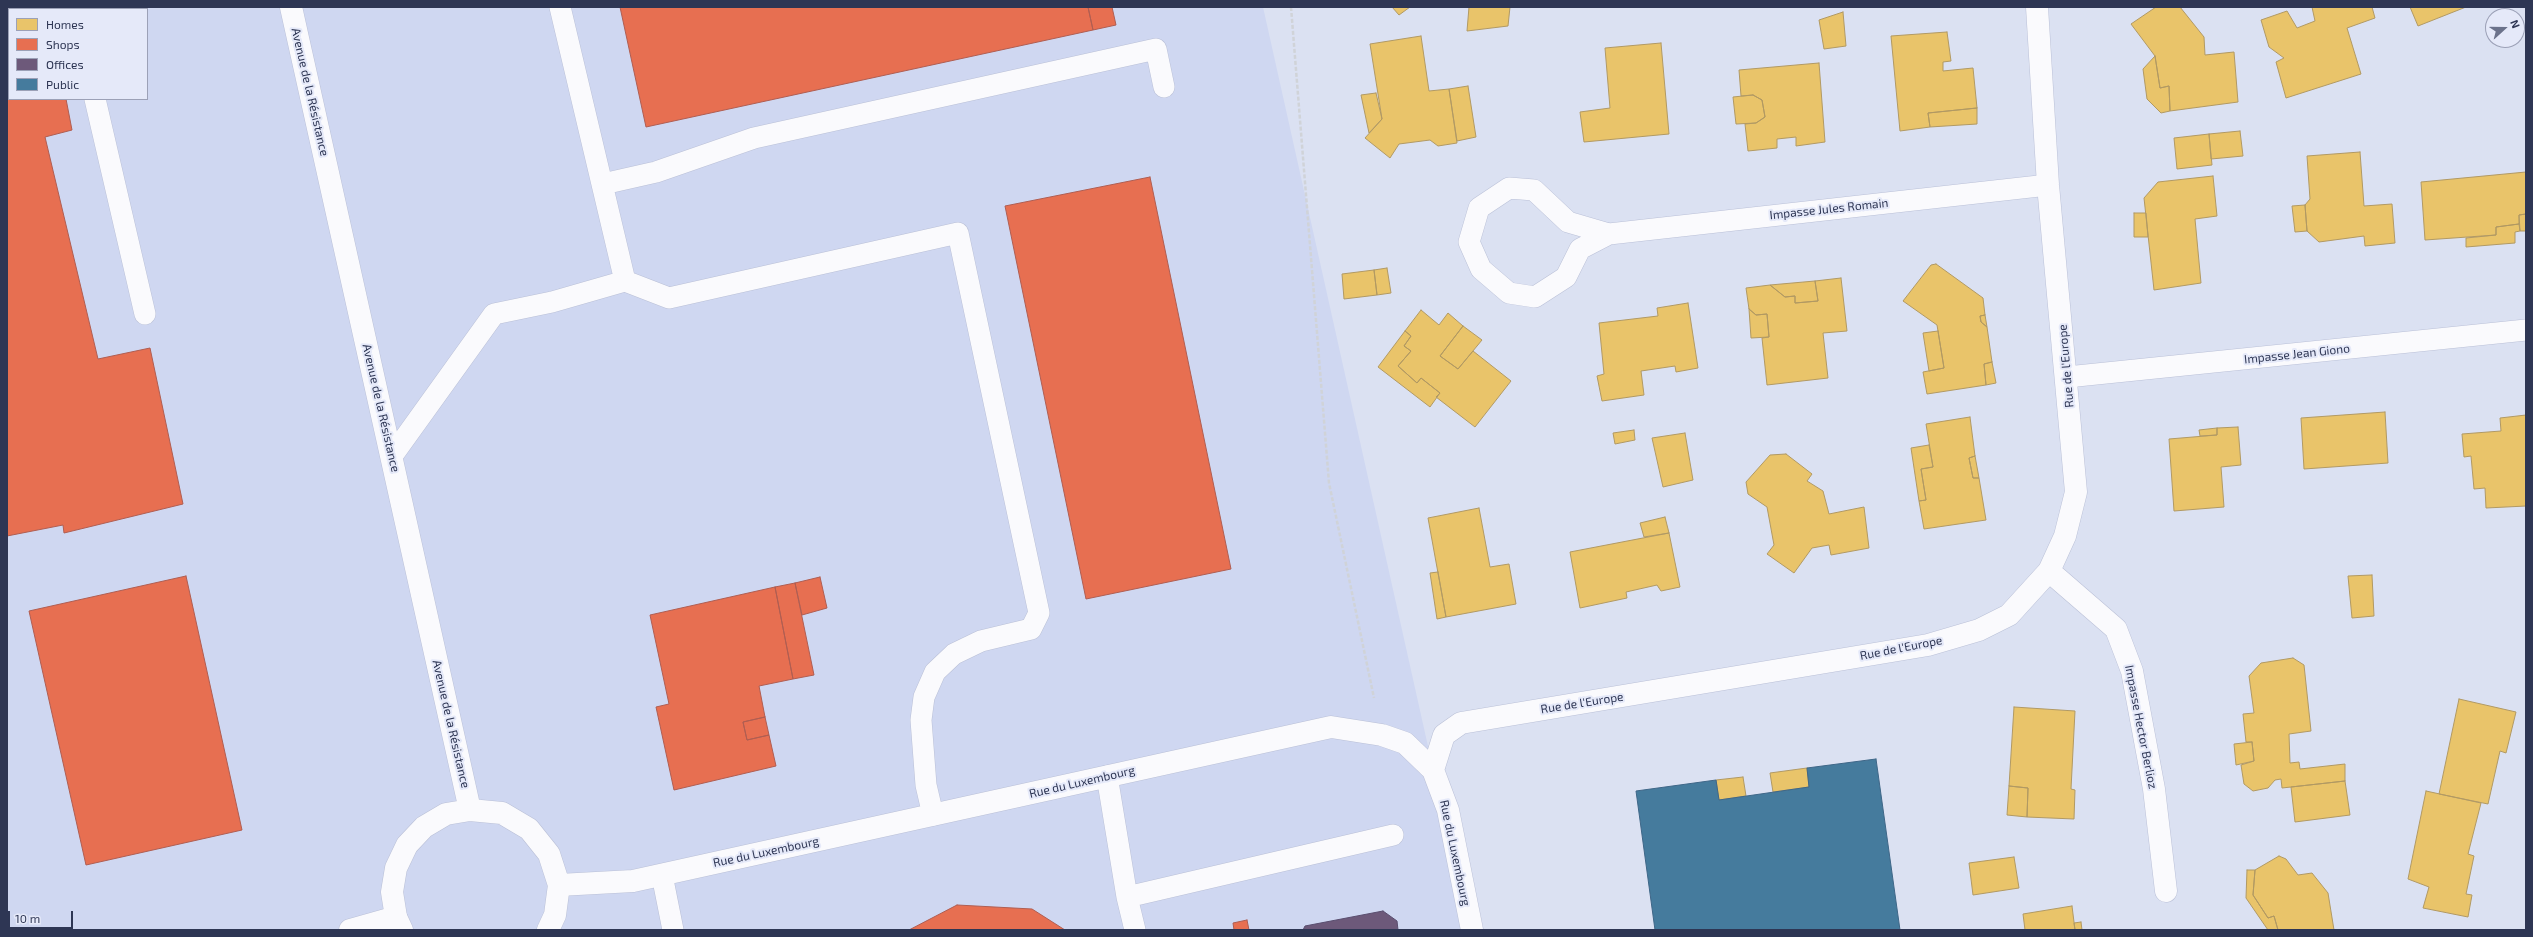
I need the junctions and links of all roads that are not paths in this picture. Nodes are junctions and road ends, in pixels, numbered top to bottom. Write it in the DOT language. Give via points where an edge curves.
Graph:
graph roads {
  1 [pos="291,7"];
  2 [pos="560,7"];
  3 [pos="2036,7"];
  4 [pos="1164,87"];
  5 [pos="95,100"];
  6 [pos="603,184"];
  7 [pos="2048,185"];
  8 [pos="1609,234"];
  9 [pos="625,281"];
  10 [pos="145,314"];
  11 [pos="2526,330"];
  12 [pos="2068,377"];
  13 [pos="392,456"];
  14 [pos="2049,571"];
  15 [pos="1433,770"];
  16 [pos="1106,776"];
  17 [pos="470,810"];
  18 [pos="933,815"];
  19 [pos="1393,836"];
  20 [pos="662,875"];
  21 [pos="559,885"];
  22 [pos="2166,892"];
  23 [pos="1127,897"];
  24 [pos="399,923"];
  25 [pos="350,930"];
  26 [pos="548,930"];
  27 [pos="672,930"];
  28 [pos="1135,930"];
  29 [pos="1472,930"];
  1 -- 13 [label="street, Avenue de la Résistance"];
  2 -- 6 [label="lane"];
  3 -- 7 [label="street, Rue de l'Europe"];
  4 -- 6 [label="lane" via="1156,49 754,138 656,172"];
  5 -- 10 [label="lane"];
  6 -- 9 [label="lane"];
  7 -- 8 [label="lane, Impasse Jules Romain"];
  7 -- 12 [label="street, Rue de l'Europe"];
  8 -- 8 [label="lane, Impasse Jules Romain" via="1568,222 1534,190 1509,188 1479,208 1469,242 1481,269 1509,293 1536,297 1566,277 1580,249"];
  9 -- 13 [label="lane" via="552,302 494,314"];
  9 -- 18 [label="lane" via="668,298 958,233 1039,613 1031,629 981,641 954,654 935,672 924,697 921,720 926,785"];
  11 -- 12 [label="lane, Impasse Jean Giono"];
  12 -- 14 [label="street, Rue de l'Europe" via="2076,492 2065,536"];
  13 -- 17 [label="street, Avenue de la Résistance"];
  14 -- 15 [label="street, Rue de l'Europe" via="2009,615 1979,630 1928,645 1462,722 1444,735"];
  14 -- 22 [label="street, Impasse Hector Berlioz" via="2116,629 2124,650 2132,672 2154,789"];
  15 -- 16 [label="street, Rue du Luxembourg" via="1405,743 1382,735 1331,727"];
  15 -- 29 [label="street, Rue du Luxembourg" via="1448,810"];
  16 -- 18 [label="street, Rue du Luxembourg"];
  16 -- 23 [label="lane"];
  17 -- 21 [label="street" via="502,813 529,829 549,854"];
  17 -- 24 [label="street" via="446,814 424,827 407,845 396,868 392,892"];
  18 -- 20 [label="street, Rue du Luxembourg"];
  19 -- 23 [label="lane"];
  20 -- 21 [label="street, Rue du Luxembourg" via="633,881"];
  20 -- 27 [label="lane"];
  21 -- 26 [label="street" via="555,915"];
  23 -- 28 [label="lane"];
  24 -- 25 [label="street"];
}
